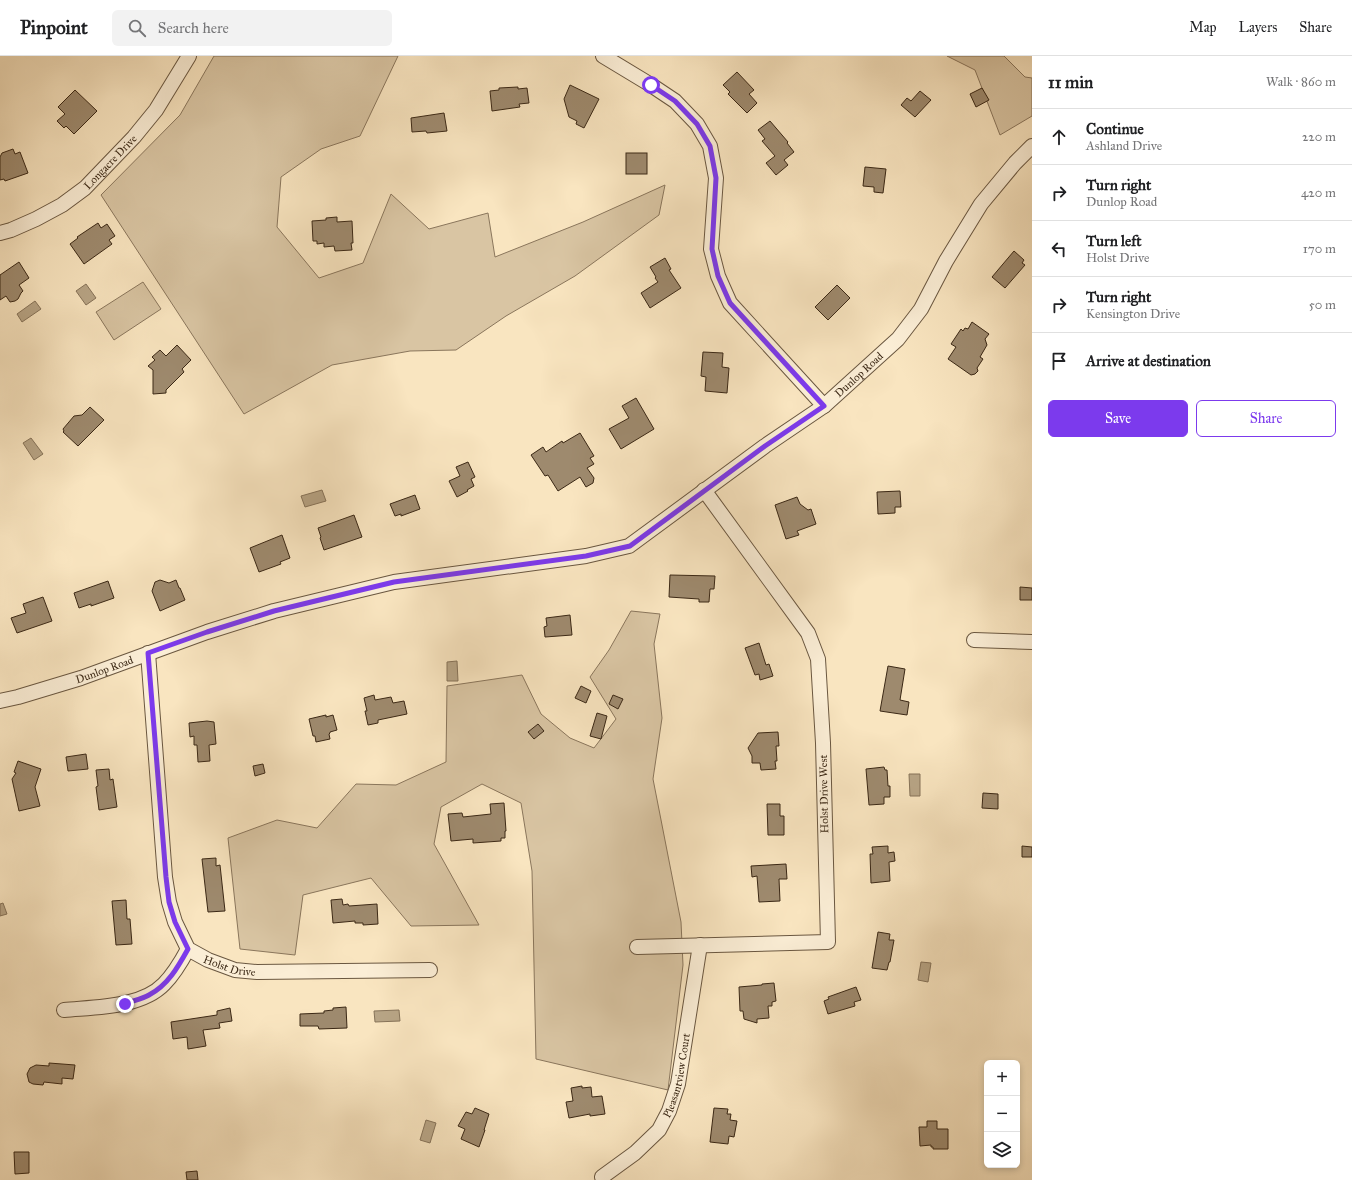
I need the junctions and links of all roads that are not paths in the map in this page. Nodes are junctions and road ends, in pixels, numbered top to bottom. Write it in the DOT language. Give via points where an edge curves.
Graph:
graph roads {
  1 [pos="189,56"];
  2 [pos="603,56"];
  3 [pos="1032,146"];
  4 [pos="0,233"];
  5 [pos="824,406"];
  6 [pos="704,490"];
  7 [pos="974,640"];
  8 [pos="1032,642"];
  9 [pos="148,653"];
  10 [pos="0,701"];
  11 [pos="700,946"];
  12 [pos="637,947"];
  13 [pos="188,949"];
  14 [pos="430,970"];
  15 [pos="64,1010"];
  16 [pos="602,1177"];
  1 -- 4 [label="street, Longacre Drive" via="156,110 85,188 62,205 36,219"];
  2 -- 5 [label="street" via="675,101 697,124 710,146 716,178 712,249 718,276 730,303"];
  3 -- 5 [label="street, Dunlop Road" via="981,204 946,260 922,309 898,339"];
  5 -- 6 [label="street, Dunlop Road"];
  6 -- 9 [label="street, Dunlop Road" via="630,546 586,556 394,582 274,611"];
  6 -- 11 [label="street, Holst Drive West" via="808,633 818,659 823,743 828,942"];
  7 -- 8 [label="street"];
  9 -- 10 [label="street, Dunlop Road" via="81,678"];
  9 -- 13 [label="street" via="166,883 175,922"];
  11 -- 12 [label="street, Holst Drive West"];
  11 -- 16 [label="street, Pleasantview Court" via="678,1084 669,1111 659,1130"];
  13 -- 14 [label="street, Holst Drive" via="235,970 257,972"];
  13 -- 15 [label="street" via="177,969 163,986 148,996 125,1004"];
}
